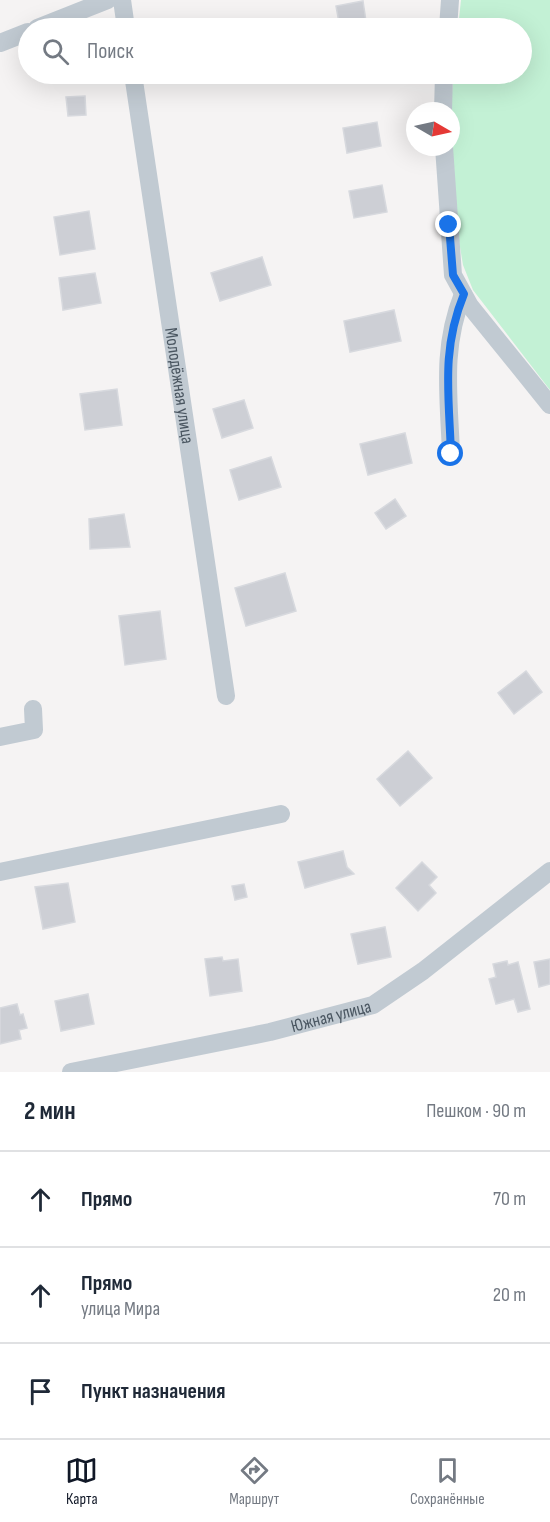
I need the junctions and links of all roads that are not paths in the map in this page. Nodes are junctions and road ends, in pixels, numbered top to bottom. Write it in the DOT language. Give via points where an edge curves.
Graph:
graph roads {
  1 [pos="108,0"];
  2 [pos="122,0"];
  3 [pos="450,0"];
  4 [pos="62,18"];
  5 [pos="125,18"];
  6 [pos="449,18"];
  7 [pos="18,36"];
  8 [pos="0,43"];
  9 [pos="134,84"];
  10 [pos="444,84"];
  11 [pos="443,102"];
  12 [pos="445,156"];
  13 [pos="464,294"];
  14 [pos="550,405"];
  15 [pos="451,454"];
  16 [pos="226,696"];
  17 [pos="33,709"];
  18 [pos="0,737"];
  19 [pos="281,814"];
  20 [pos="550,871"];
  21 [pos="0,872"];
  22 [pos="71,1072"];
  1 -- 4 [label="street"];
  2 -- 5 [label="street"];
  3 -- 6 [label="street"];
  7 -- 8 [label="street"];
  9 -- 16 [label="street, Молодёжная улица"];
  10 -- 11 [label="street"];
  12 -- 13 [label="street" via="453,275"];
  13 -- 14 [label="street"];
  13 -- 15 [label="street" via="447,351"];
  17 -- 18 [label="street" via="34,730"];
  19 -- 21 [label="street"];
  20 -- 22 [label="street, Южная улица" via="423,971 373,1005 270,1032"];
}
